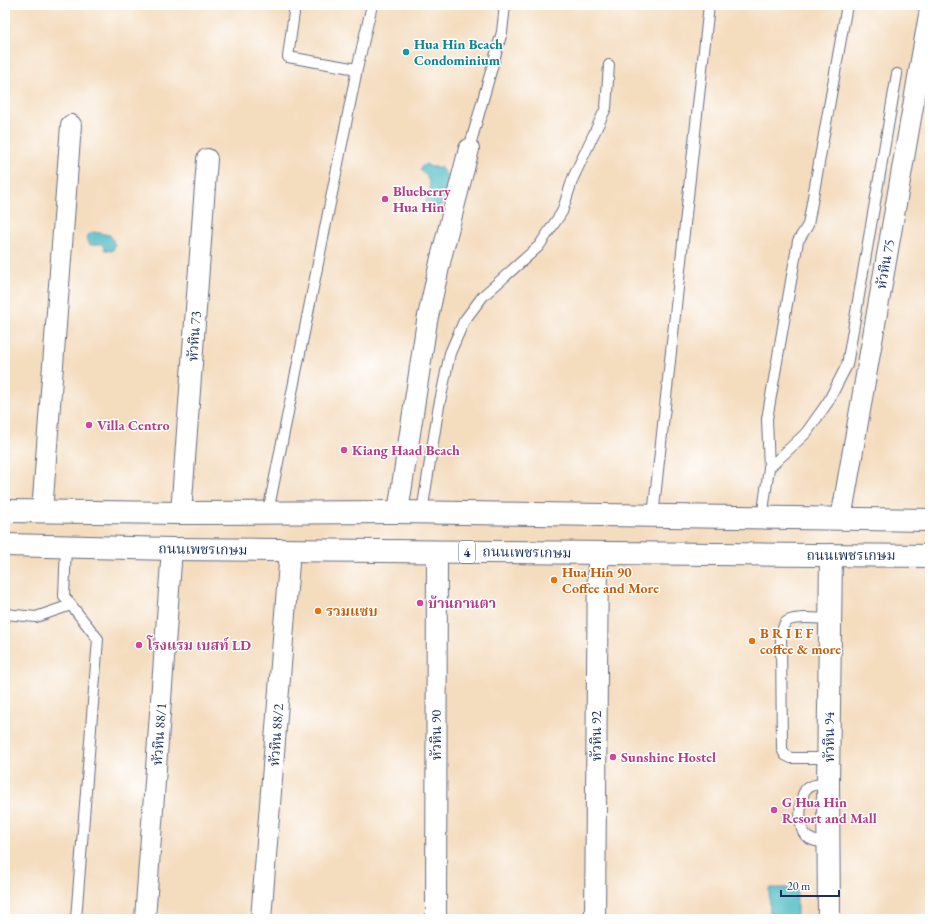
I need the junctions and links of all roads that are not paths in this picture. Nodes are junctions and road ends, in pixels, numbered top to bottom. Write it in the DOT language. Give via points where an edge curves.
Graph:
graph roads {
  1 [pos="295,5"];
  2 [pos="372,5"];
  3 [pos="505,5"];
  4 [pos="709,5"];
  5 [pos="847,5"];
  6 [pos="930,9"];
  7 [pos="609,65"];
  8 [pos="357,69"];
  9 [pos="897,74"];
  10 [pos="71,125"];
  11 [pos="469,149"];
  12 [pos="207,159"];
  13 [pos="768,468"];
  14 [pos="5,511"];
  15 [pos="42,512"];
  16 [pos="268,512"];
  17 [pos="398,512"];
  18 [pos="422,512"];
  19 [pos="181,513"];
  20 [pos="653,516"];
  21 [pos="762,518"];
  22 [pos="841,519"];
  23 [pos="930,520"];
  24 [pos="5,545"];
  25 [pos="66,546"];
  26 [pos="172,549"];
  27 [pos="290,550"];
  28 [pos="437,551"];
  29 [pos="598,553"];
  30 [pos="831,555"];
  31 [pos="930,556"];
  32 [pos="71,605"];
  33 [pos="5,614"];
  34 [pos="829,619"];
  35 [pos="829,758"];
  36 [pos="76,919"];
  37 [pos="145,919"];
  38 [pos="261,919"];
  39 [pos="436,919"];
  40 [pos="595,919"];
  41 [pos="829,919"];
  1 -- 8 [label="lane" via="288,57"];
  2 -- 8 [label="lane"];
  3 -- 11 [label="lane" via="502,32"];
  4 -- 20 [label="lane"];
  5 -- 13 [label="lane" via="808,225 798,240 767,420"];
  6 -- 22 [label="street, หัวหิน 75"];
  7 -- 18 [label="lane" via="606,108 573,178 562,212 539,246 483,296 464,321 450,353"];
  8 -- 16 [label="lane"];
  9 -- 13 [label="lane" via="847,365 828,402 806,433"];
  10 -- 15 [label="street"];
  11 -- 17 [label="street" via="427,321"];
  12 -- 19 [label="street, หัวหิน 73"];
  13 -- 21 [label="lane"];
  14 -- 15 [label="main road"];
  15 -- 19 [label="main road"];
  16 -- 17 [label="main road"];
  16 -- 19 [label="main road"];
  17 -- 18 [label="main road"];
  18 -- 20 [label="main road"];
  20 -- 21 [label="main road"];
  21 -- 22 [label="main road"];
  22 -- 23 [label="main road"];
  24 -- 25 [label="main road, ถนนเพชรเกษม / 4"];
  25 -- 26 [label="main road, ถนนเพชรเกษม / 4"];
  25 -- 32 [label="lane" via="64,596"];
  26 -- 27 [label="main road, ถนนเพชรเกษม / 4"];
  26 -- 37 [label="street, หัวหิน 88/1"];
  27 -- 28 [label="main road, ถนนเพชรเกษม / 4"];
  27 -- 38 [label="street, หัวหิน 88/2"];
  28 -- 29 [label="main road, ถนนเพชรเกษม / 4"];
  28 -- 39 [label="street, หัวหิน 90"];
  29 -- 30 [label="main road, ถนนเพชรเกษม / 4"];
  29 -- 40 [label="street, หัวหิน 92"];
  30 -- 31 [label="main road, ถนนเพชรเกษม / 4"];
  30 -- 34 [label="main road, หัวหิน 94"];
  32 -- 33 [label="lane" via="36,617"];
  32 -- 36 [label="lane" via="98,639 80,817"];
  34 -- 35 [label="main road, หัวหิน 94"];
  34 -- 35 [label="lane" via="792,618 782,628 781,639 782,749 785,755 791,758"];
  35 -- 41 [label="main road, หัวหิน 94"];
}
